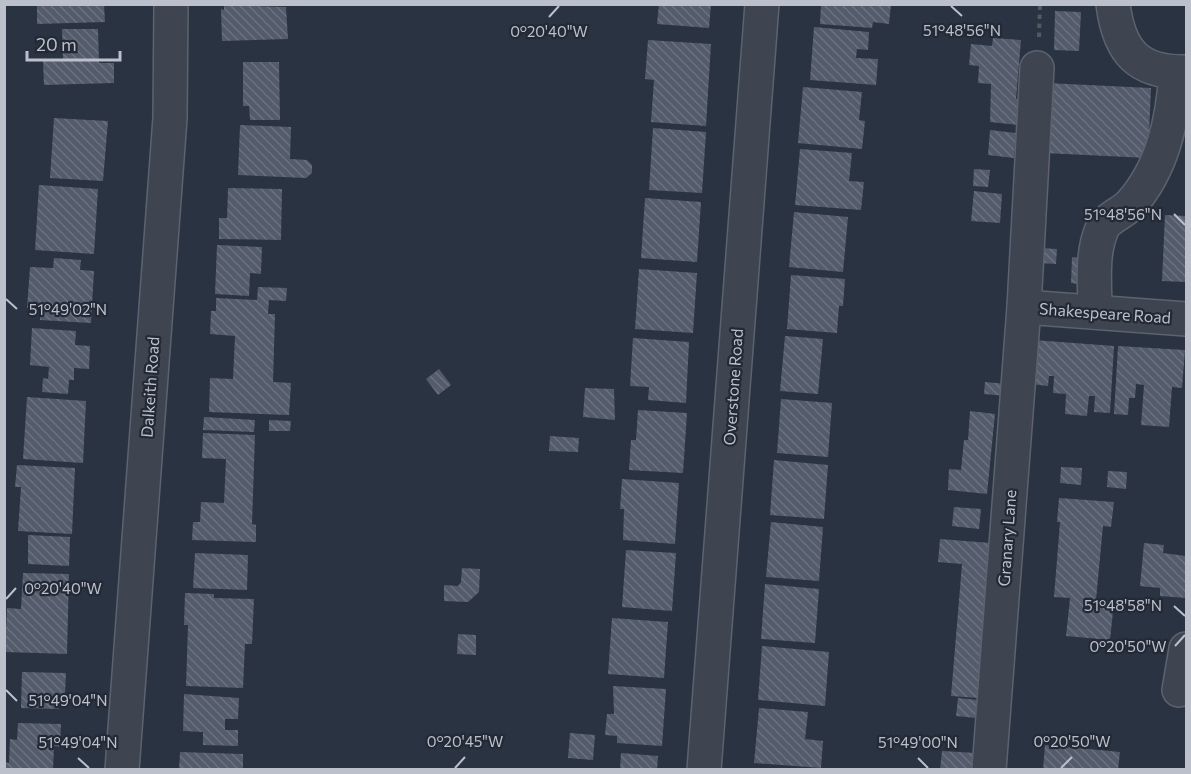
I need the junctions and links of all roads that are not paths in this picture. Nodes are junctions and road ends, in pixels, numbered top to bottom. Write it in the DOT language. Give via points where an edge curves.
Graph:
graph roads {
  1 [pos="171,4"];
  2 [pos="762,4"];
  3 [pos="1113,4"];
  4 [pos="1037,68"];
  5 [pos="1181,72"];
  6 [pos="1024,307"];
  7 [pos="1095,312"];
  8 [pos="1186,319"];
  9 [pos="1186,648"];
  10 [pos="1179,690"];
  11 [pos="122,770"];
  12 [pos="704,770"];
  13 [pos="989,770"];
  1 -- 11 [label="street, Dalkeith Road" via="170,118"];
  2 -- 12 [label="street, Overstone Road"];
  3 -- 5 [label="street" via="1115,22 1125,45 1141,63 1152,70"];
  4 -- 6 [label="street, Granary Lane"];
  5 -- 7 [label="street" via="1165,142 1150,177 1129,206 1103,227 1095,257"];
  6 -- 7 [label="street, Shakespeare Road"];
  6 -- 13 [label="street, Granary Lane"];
  7 -- 8 [label="street, Shakespeare Road"];
  9 -- 10 [label="street"];
}
